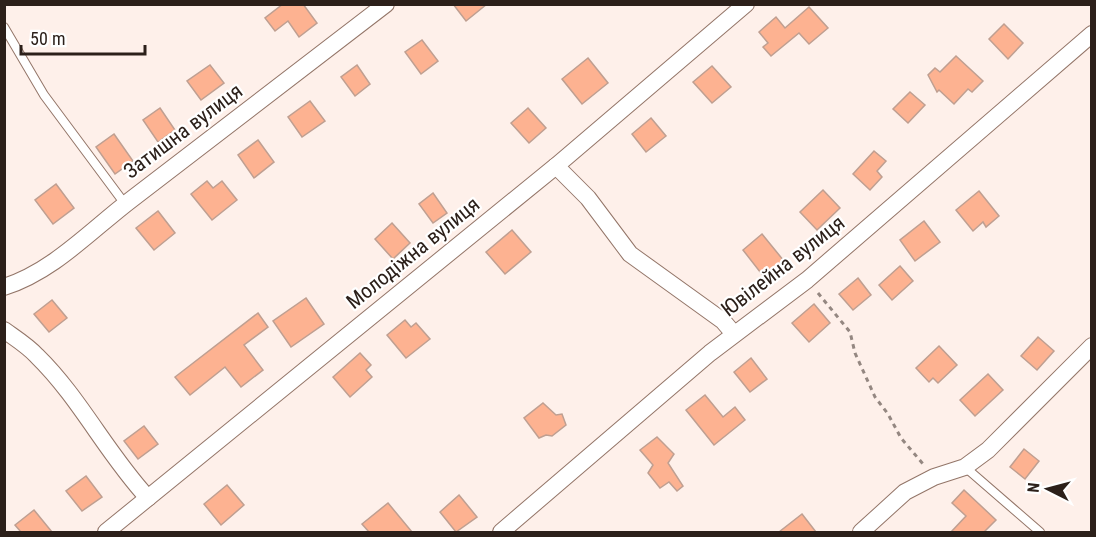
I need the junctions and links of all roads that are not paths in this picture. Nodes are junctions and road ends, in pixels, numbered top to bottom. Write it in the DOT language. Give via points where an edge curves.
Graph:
graph roads {
  1 [pos="386,4"];
  2 [pos="746,4"];
  3 [pos="4,27"];
  4 [pos="1092,34"];
  5 [pos="556,166"];
  6 [pos="125,204"];
  7 [pos="5,287"];
  8 [pos="4,330"];
  9 [pos="734,334"];
  10 [pos="1092,346"];
  11 [pos="965,467"];
  12 [pos="148,498"];
  13 [pos="106,532"];
  14 [pos="501,532"];
  15 [pos="861,532"];
  16 [pos="1040,532"];
  1 -- 6 [label="street, Затишна вулиця"];
  2 -- 5 [label="street, Молодіжна вулиця"];
  3 -- 6 [label="lane" via="44,95"];
  4 -- 9 [label="street, Ювілейна вулиця" via="807,280"];
  5 -- 9 [label="street" via="588,198 630,254 723,321"];
  5 -- 12 [label="street, Молодіжна вулиця"];
  6 -- 7 [label="street, Затишна вулиця" via="63,255"];
  8 -- 12 [label="street" via="37,355"];
  9 -- 14 [label="street, Ювілейна вулиця"];
  10 -- 11 [label="street" via="988,450"];
  11 -- 15 [label="street" via="905,492"];
  11 -- 16 [label="lane"];
  12 -- 13 [label="street, Молодіжна вулиця"];
}
